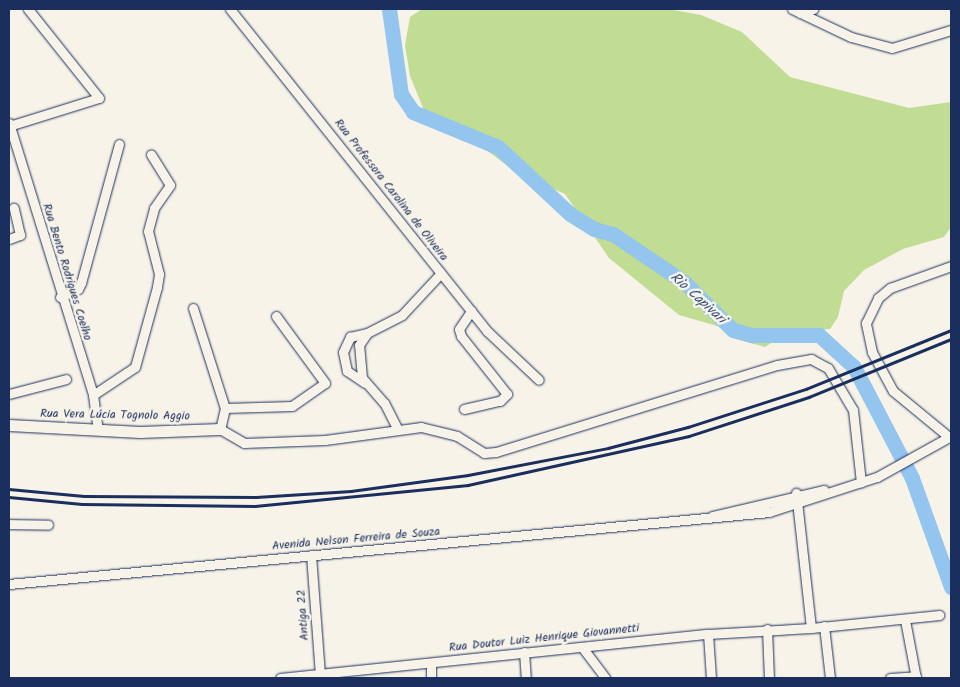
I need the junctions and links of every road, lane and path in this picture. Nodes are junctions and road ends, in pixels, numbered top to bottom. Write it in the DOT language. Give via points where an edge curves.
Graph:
graph roads {
  1 [pos="28,9"];
  2 [pos="230,9"];
  3 [pos="813,9"];
  4 [pos="796,11"];
  5 [pos="951,30"];
  6 [pos="9,124"];
  7 [pos="119,144"];
  8 [pos="151,154"];
  9 [pos="14,208"];
  10 [pos="9,239"];
  11 [pos="951,266"];
  12 [pos="441,273"];
  13 [pos="60,297"];
  14 [pos="194,308"];
  15 [pos="471,310"];
  16 [pos="276,316"];
  17 [pos="366,332"];
  18 [pos="66,380"];
  19 [pos="539,380"];
  20 [pos="365,383"];
  21 [pos="9,394"];
  22 [pos="93,395"];
  23 [pos="225,408"];
  24 [pos="464,409"];
  25 [pos="9,425"];
  26 [pos="397,428"];
  27 [pos="220,429"];
  28 [pos="98,430"];
  29 [pos="950,436"];
  30 [pos="861,483"];
  31 [pos="851,487"];
  32 [pos="796,493"];
  33 [pos="796,504"];
  34 [pos="705,518"];
  35 [pos="9,524"];
  36 [pos="48,525"];
  37 [pos="311,555"];
  38 [pos="9,584"];
  39 [pos="939,614"];
  40 [pos="905,620"];
  41 [pos="824,626"];
  42 [pos="811,628"];
  43 [pos="767,629"];
  44 [pos="708,634"];
  45 [pos="582,647"];
  46 [pos="524,652"];
  47 [pos="431,663"];
  48 [pos="320,674"];
  49 [pos="916,677"];
  50 [pos="280,678"];
  51 [pos="431,678"];
  52 [pos="526,678"];
  53 [pos="605,678"];
  54 [pos="710,678"];
  55 [pos="769,678"];
  56 [pos="830,678"];
  57 [pos="890,678"];
  1 -- 6 [label="street" via="99,98"];
  2 -- 12 [label="street, Rua Professora Carolina de Oliveira"];
  3 -- 4 [label="street"];
  4 -- 5 [label="street" via="851,37 892,48"];
  6 -- 13 [label="street, Rua Bento Rodrigues Coelho"];
  7 -- 13 [label="street" via="81,283 78,289"];
  8 -- 22 [label="street" via="170,185 154,208 148,232 159,274 158,286 135,366"];
  9 -- 10 [label="street" via="20,235"];
  11 -- 29 [label="street" via="890,288 878,298 866,323 872,352 893,391"];
  12 -- 15 [label="street, Rua Professora Carolina de Oliveira"];
  12 -- 17 [label="street" via="402,315"];
  13 -- 22 [label="street, Rua Bento Rodrigues Coelho"];
  14 -- 23 [label="street"];
  15 -- 19 [label="street, Rua Professora Carolina de Oliveira"];
  15 -- 24 [label="street" via="459,329 461,336 507,394 500,401"];
  16 -- 23 [label="street" via="325,383 292,406"];
  17 -- 20 [label="street" via="358,352"];
  17 -- 20 [label="street" via="350,337 342,352 347,371"];
  18 -- 21 [label="street"];
  20 -- 26 [label="street" via="384,402"];
  22 -- 28 [label="street, Rua Bento Rodrigues Coelho"];
  23 -- 27 [label="street"];
  25 -- 28 [label="street, Rua Vera Lúcia Tognolo Aggio"];
  26 -- 27 [label="street" via="372,435 254,445 230,438"];
  26 -- 30 [label="street" via="448,432 475,449 496,452 776,365 811,359 828,368 853,410"];
  27 -- 28 [label="street, Rua Vera Lúcia Tognolo Aggio"];
  29 -- 30 [label="street, Avenida Nelson Ferreira de Souza" via="932,450"];
  30 -- 31 [label="street, Avenida Nelson Ferreira de Souza"];
  31 -- 32 [label="street, Avenida Nelson Ferreira de Souza"];
  31 -- 33 [label="street, Avenida Nelson Ferreira de Souza"];
  32 -- 33 [label="street"];
  32 -- 34 [label="street, Avenida Nelson Ferreira de Souza"];
  33 -- 34 [label="street, Avenida Nelson Ferreira de Souza" via="769,512"];
  33 -- 42 [label="street"];
  34 -- 37 [label="street, Avenida Nelson Ferreira de Souza"];
  35 -- 36 [label="street"];
  37 -- 38 [label="street, Avenida Nelson Ferreira de Souza"];
  37 -- 48 [label="street, Antiga 22"];
  39 -- 40 [label="street, Rua Doutor Luiz Henrique Giovannetti"];
  40 -- 41 [label="street, Rua Doutor Luiz Henrique Giovannetti"];
  40 -- 49 [label="street"];
  41 -- 42 [label="street, Rua Doutor Luiz Henrique Giovannetti"];
  41 -- 56 [label="street"];
  42 -- 43 [label="street, Rua Doutor Luiz Henrique Giovannetti"];
  43 -- 44 [label="street, Rua Doutor Luiz Henrique Giovannetti"];
  43 -- 55 [label="street"];
  44 -- 45 [label="street, Rua Doutor Luiz Henrique Giovannetti"];
  44 -- 54 [label="street"];
  45 -- 46 [label="street, Rua Doutor Luiz Henrique Giovannetti"];
  45 -- 53 [label="street"];
  46 -- 47 [label="street, Rua Doutor Luiz Henrique Giovannetti"];
  46 -- 52 [label="street"];
  47 -- 48 [label="street, Rua Doutor Luiz Henrique Giovannetti"];
  47 -- 51 [label="street"];
  48 -- 50 [label="street, Rua Doutor Luiz Henrique Giovannetti"];
  49 -- 57 [label="street"];
}
